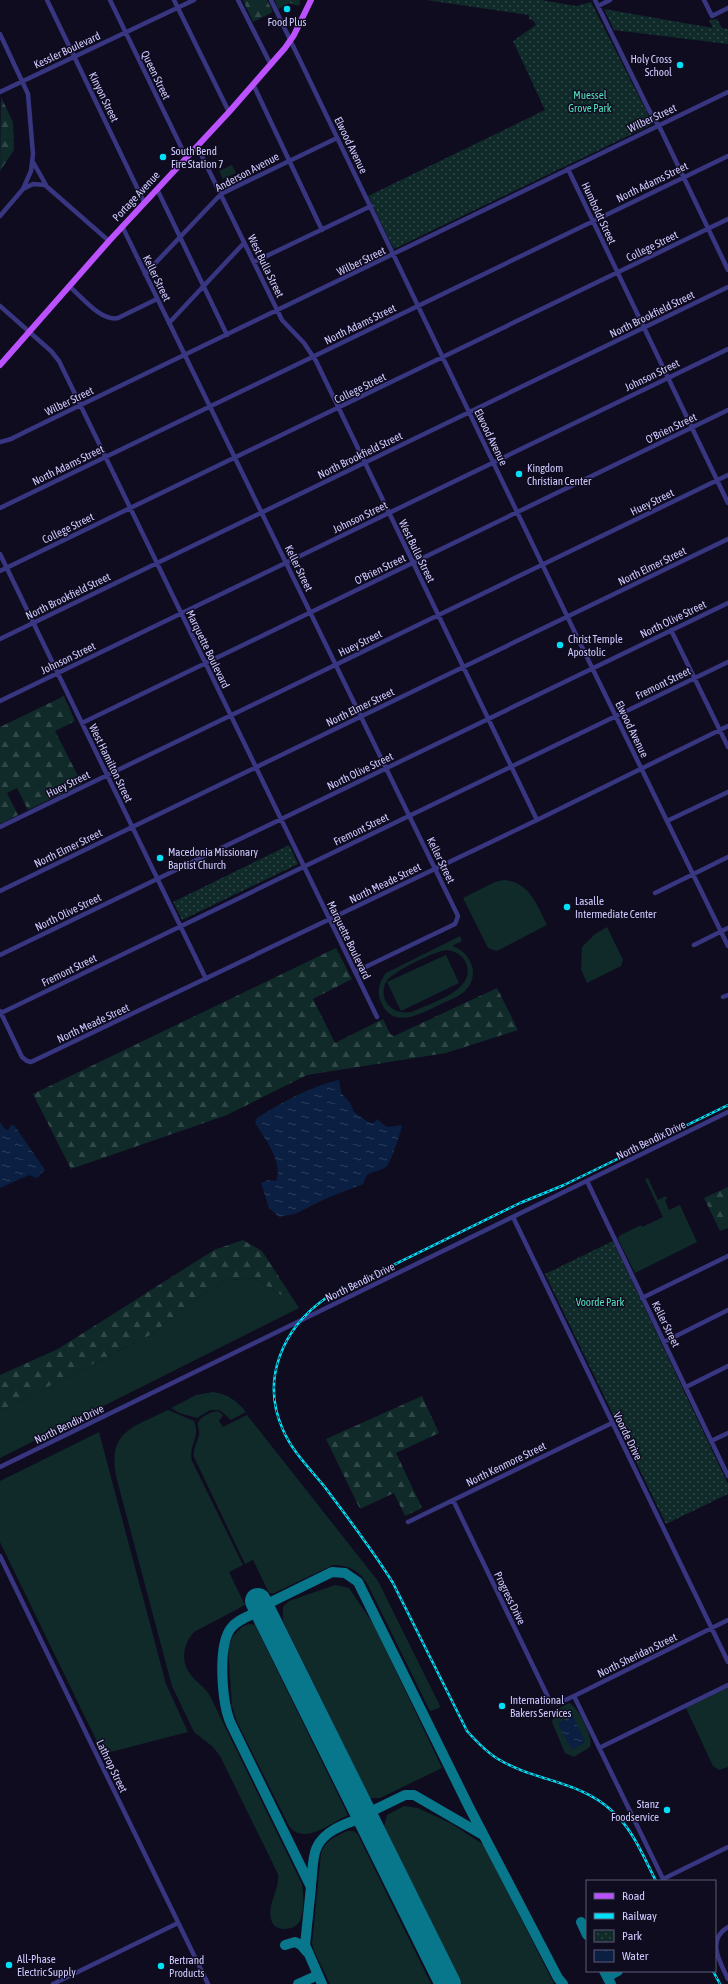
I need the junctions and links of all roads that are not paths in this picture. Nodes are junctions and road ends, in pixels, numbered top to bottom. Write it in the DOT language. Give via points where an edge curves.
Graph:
graph roads {
  1 [pos="47,0"];
  2 [pos="110,0"];
  3 [pos="174,0"];
  4 [pos="194,0"];
  5 [pos="238,0"];
  6 [pos="271,0"];
  7 [pos="311,0"];
  8 [pos="595,0"];
  9 [pos="610,0"];
  10 [pos="704,0"];
  11 [pos="598,6"];
  12 [pos="178,8"];
  13 [pos="728,8"];
  14 [pos="126,32"];
  15 [pos="0,34"];
  16 [pos="291,41"];
  17 [pos="74,57"];
  18 [pos="271,65"];
  19 [pos="23,81"];
  20 [pos="253,84"];
  21 [pos="0,92"];
  22 [pos="728,92"];
  23 [pos="229,112"];
  24 [pos="658,126"];
  25 [pos="337,138"];
  26 [pos="197,146"];
  27 [pos="728,156"];
  28 [pos="186,157"];
  29 [pos="290,160"];
  30 [pos="33,162"];
  31 [pos="568,169"];
  32 [pos="683,178"];
  33 [pos="48,187"];
  34 [pos="23,188"];
  35 [pos="156,189"];
  36 [pos="221,194"];
  37 [pos="144,202"];
  38 [pos="371,206"];
  39 [pos="0,216"];
  40 [pos="728,219"];
  41 [pos="593,221"];
  42 [pos="122,226"];
  43 [pos="708,229"];
  44 [pos="322,230"];
  45 [pos="180,237"];
  46 [pos="109,241"];
  47 [pos="244,243"];
  48 [pos="394,255"];
  49 [pos="254,262"];
  50 [pos="728,270"];
  51 [pos="618,273"];
  52 [pos="145,274"];
  53 [pos="69,286"];
  54 [pos="204,286"];
  55 [pos="728,287"];
  56 [pos="157,299"];
  57 [pos="0,306"];
  58 [pos="418,306"];
  59 [pos="277,311"];
  60 [pos="169,323"];
  61 [pos="644,327"];
  62 [pos="29,332"];
  63 [pos="227,335"];
  64 [pos="728,349"];
  65 [pos="185,355"];
  66 [pos="314,356"];
  67 [pos="444,358"];
  68 [pos="0,365"];
  69 [pos="668,378"];
  70 [pos="81,405"];
  71 [pos="211,406"];
  72 [pos="338,408"];
  73 [pos="728,410"];
  74 [pos="470,412"];
  75 [pos="692,428"];
  76 [pos="0,442"];
  77 [pos="105,457"];
  78 [pos="236,458"];
  79 [pos="494,462"];
  80 [pos="364,463"];
  81 [pos="728,475"];
  82 [pos="717,480"];
  83 [pos="728,503"];
  84 [pos="0,508"];
  85 [pos="131,508"];
  86 [pos="262,512"];
  87 [pos="518,512"];
  88 [pos="388,513"];
  89 [pos="728,539"];
  90 [pos="0,554"];
  91 [pos="286,562"];
  92 [pos="157,563"];
  93 [pos="412,564"];
  94 [pos="543,564"];
  95 [pos="7,568"];
  96 [pos="0,571"];
  97 [pos="728,603"];
  98 [pos="311,612"];
  99 [pos="181,613"];
  100 [pos="438,616"];
  101 [pos="568,617"];
  102 [pos="34,623"];
  103 [pos="671,630"];
  104 [pos="0,639"];
  105 [pos="728,662"];
  106 [pos="206,663"];
  107 [pos="336,665"];
  108 [pos="462,668"];
  109 [pos="592,669"];
  110 [pos="58,673"];
  111 [pos="694,678"];
  112 [pos="0,701"];
  113 [pos="231,716"];
  114 [pos="616,716"];
  115 [pos="361,717"];
  116 [pos="488,719"];
  117 [pos="82,723"];
  118 [pos="728,726"];
  119 [pos="720,730"];
  120 [pos="728,747"];
  121 [pos="511,766"];
  122 [pos="256,768"];
  123 [pos="386,768"];
  124 [pos="641,769"];
  125 [pos="107,775"];
  126 [pos="728,792"];
  127 [pos="410,816"];
  128 [pos="281,819"];
  129 [pos="537,820"];
  130 [pos="667,821"];
  131 [pos="0,827"];
  132 [pos="132,827"];
  133 [pos="728,857"];
  134 [pos="304,867"];
  135 [pos="435,869"];
  136 [pos="693,874"];
  137 [pos="158,878"];
  138 [pos="0,891"];
  139 [pos="655,893"];
  140 [pos="329,919"];
  141 [pos="181,926"];
  142 [pos="728,928"];
  143 [pos="721,932"];
  144 [pos="694,945"];
  145 [pos="728,946"];
  146 [pos="0,955"];
  147 [pos="355,972"];
  148 [pos="206,979"];
  149 [pos="0,1012"];
  150 [pos="377,1017"];
  151 [pos="728,1112"];
  152 [pos="587,1181"];
  153 [pos="513,1217"];
  154 [pos="728,1256"];
  155 [pos="642,1298"];
  156 [pos="728,1310"];
  157 [pos="664,1342"];
  158 [pos="728,1366"];
  159 [pos="686,1387"];
  160 [pos="612,1423"];
  161 [pos="728,1433"];
  162 [pos="712,1441"];
  163 [pos="0,1467"];
  164 [pos="728,1476"];
  165 [pos="453,1500"];
  166 [pos="408,1522"];
  167 [pos="0,1556"];
  168 [pos="728,1620"];
  169 [pos="712,1628"];
  170 [pos="728,1662"];
  171 [pos="728,1685"];
  172 [pos="574,1696"];
  173 [pos="552,1703"];
  174 [pos="599,1748"];
  175 [pos="728,1847"];
  176 [pos="664,1880"];
  177 [pos="178,1923"];
  178 [pos="728,1927"];
  179 [pos="728,1979"];
  180 [pos="53,1984"];
  181 [pos="208,1984"];
  1 -- 17 [label="street, Kinyon Street"];
  2 -- 14 [label="street, Queen Street"];
  3 -- 12 [label="street"];
  4 -- 12 [label="street, Kessler Boulevard"];
  5 -- 18 [label="street"];
  6 -- 16 [label="street, Elwood Avenue"];
  7 -- 16 [label="main road, Portage Avenue"];
  8 -- 11 [label="street"];
  9 -- 11 [label="street"];
  10 -- 13 [label="street" via="712,16"];
  11 -- 24 [label="street"];
  12 -- 14 [label="street, Kessler Boulevard"];
  12 -- 23 [label="street"];
  14 -- 17 [label="street, Kessler Boulevard"];
  14 -- 28 [label="street, Queen Street"];
  15 -- 19 [label="street"];
  16 -- 18 [label="main road, Portage Avenue"];
  16 -- 25 [label="street, Elwood Avenue"];
  17 -- 19 [label="street, Kessler Boulevard"];
  17 -- 37 [label="street, Kinyon Street"];
  18 -- 20 [label="main road, Portage Avenue"];
  19 -- 21 [label="street, Kessler Boulevard"];
  19 -- 30 [label="street" via="30,107"];
  20 -- 23 [label="main road, Portage Avenue"];
  20 -- 29 [label="street"];
  22 -- 24 [label="street, Wilber Street"];
  23 -- 26 [label="main road, Portage Avenue"];
  24 -- 31 [label="street, Wilber Street"];
  24 -- 32 [label="street"];
  25 -- 29 [label="street, Anderson Avenue"];
  25 -- 38 [label="street, Elwood Avenue"];
  26 -- 28 [label="main road, Portage Avenue"];
  26 -- 36 [label="street, West Bulla Street"];
  27 -- 32 [label="street, North Adams Street"];
  28 -- 35 [label="main road, Portage Avenue"];
  29 -- 36 [label="street, Anderson Avenue"];
  29 -- 44 [label="street"];
  30 -- 33 [label="street"];
  30 -- 34 [label="street"];
  31 -- 41 [label="street, Humboldt Street"];
  31 -- 48 [label="street, Wilber Street"];
  32 -- 41 [label="street, North Adams Street"];
  32 -- 43 [label="street"];
  33 -- 34 [label="street" via="37,183"];
  33 -- 46 [label="street"];
  34 -- 39 [label="street"];
  35 -- 37 [label="main road, Portage Avenue"];
  35 -- 45 [label="street"];
  36 -- 45 [label="street, Anderson Avenue"];
  36 -- 47 [label="street, West Bulla Street"];
  37 -- 42 [label="main road, Portage Avenue"];
  38 -- 44 [label="street"];
  38 -- 48 [label="street, Elwood Avenue"];
  40 -- 43 [label="street, College Street"];
  41 -- 51 [label="street, Humboldt Street"];
  41 -- 58 [label="street, North Adams Street"];
  42 -- 46 [label="main road, Portage Avenue"];
  42 -- 52 [label="street, Keller Street"];
  43 -- 50 [label="street"];
  43 -- 51 [label="street, College Street"];
  44 -- 49 [label="street"];
  45 -- 52 [label="street, Anderson Avenue"];
  45 -- 54 [label="street"];
  46 -- 53 [label="main road, Portage Avenue"];
  47 -- 49 [label="street, West Bulla Street"];
  47 -- 54 [label="street"];
  48 -- 58 [label="street, Elwood Avenue"];
  48 -- 59 [label="street, Wilber Street"];
  49 -- 59 [label="street, West Bulla Street"];
  51 -- 61 [label="street, Humboldt Street"];
  51 -- 67 [label="street, College Street"];
  52 -- 56 [label="street, Keller Street"];
  53 -- 56 [label="street" via="100,314 110,318 118,318"];
  53 -- 62 [label="main road, Portage Avenue"];
  54 -- 60 [label="street"];
  54 -- 63 [label="street"];
  55 -- 61 [label="street, North Brookfield Street"];
  56 -- 60 [label="street, Keller Street"];
  57 -- 62 [label="street, Marquette Boulevard"];
  58 -- 66 [label="street, North Adams Street"];
  58 -- 67 [label="street, Elwood Avenue"];
  59 -- 63 [label="street, Wilber Street"];
  59 -- 66 [label="street, West Bulla Street"];
  60 -- 65 [label="street, Keller Street"];
  61 -- 69 [label="street, Humboldt Street"];
  61 -- 74 [label="street, North Brookfield Street"];
  62 -- 68 [label="main road, Portage Avenue"];
  62 -- 70 [label="street, Marquette Boulevard" via="55,356"];
  63 -- 65 [label="street, Wilber Street"];
  64 -- 69 [label="street, Johnson Street"];
  65 -- 70 [label="street, Wilber Street"];
  65 -- 71 [label="street, Keller Street"];
  66 -- 71 [label="street, North Adams Street"];
  66 -- 72 [label="street, West Bulla Street"];
  67 -- 72 [label="street, College Street"];
  67 -- 74 [label="street, Elwood Avenue"];
  69 -- 75 [label="street, Humboldt Street"];
  69 -- 79 [label="street, Johnson Street"];
  70 -- 76 [label="street, Wilber Street"];
  70 -- 77 [label="street, Marquette Boulevard"];
  71 -- 77 [label="street, North Adams Street"];
  71 -- 78 [label="street, Keller Street"];
  72 -- 78 [label="street, College Street"];
  72 -- 80 [label="street, West Bulla Street"];
  73 -- 75 [label="street, O'Brien Street"];
  74 -- 79 [label="street, Elwood Avenue"];
  74 -- 80 [label="street, North Brookfield Street"];
  75 -- 82 [label="street, Humboldt Street"];
  75 -- 87 [label="street, O'Brien Street"];
  77 -- 84 [label="street, North Adams Street"];
  77 -- 85 [label="street, Marquette Boulevard"];
  78 -- 85 [label="street, College Street"];
  78 -- 86 [label="street, Keller Street"];
  79 -- 87 [label="street, Elwood Avenue"];
  79 -- 88 [label="street, Johnson Street"];
  80 -- 86 [label="street, North Brookfield Street"];
  80 -- 88 [label="street, West Bulla Street"];
  81 -- 82 [label="street, Huey Street"];
  82 -- 83 [label="street, Humboldt Street"];
  82 -- 94 [label="street, Huey Street"];
  85 -- 92 [label="street, Marquette Boulevard"];
  85 -- 95 [label="street, College Street"];
  86 -- 91 [label="street, Keller Street"];
  86 -- 92 [label="street, North Brookfield Street"];
  87 -- 93 [label="street, O'Brien Street"];
  87 -- 94 [label="street, Elwood Avenue"];
  88 -- 91 [label="street, Johnson Street"];
  88 -- 93 [label="street, West Bulla Street"];
  89 -- 101 [label="street, North Elmer Street"];
  90 -- 95 [label="street, West Hamilton Street"];
  91 -- 98 [label="street, Keller Street"];
  91 -- 99 [label="street, Johnson Street"];
  92 -- 99 [label="street, Marquette Boulevard"];
  92 -- 102 [label="street, North Brookfield Street"];
  93 -- 98 [label="street, O'Brien Street"];
  93 -- 100 [label="street, West Bulla Street"];
  94 -- 100 [label="street, Huey Street"];
  94 -- 101 [label="street, Elwood Avenue"];
  95 -- 96 [label="street, College Street"];
  95 -- 102 [label="street, West Hamilton Street"];
  97 -- 103 [label="street, North Olive Street"];
  98 -- 106 [label="street, O'Brien Street"];
  98 -- 107 [label="street, Keller Street"];
  99 -- 106 [label="street, Marquette Boulevard"];
  99 -- 110 [label="street, Johnson Street"];
  100 -- 107 [label="street, Huey Street"];
  100 -- 108 [label="street, West Bulla Street"];
  101 -- 108 [label="street, North Elmer Street"];
  101 -- 109 [label="street, Elwood Avenue"];
  102 -- 104 [label="street, North Brookfield Street"];
  102 -- 110 [label="street, West Hamilton Street"];
  103 -- 109 [label="street, North Olive Street"];
  103 -- 111 [label="street"];
  105 -- 111 [label="street, Fremont Street"];
  106 -- 113 [label="street, Marquette Boulevard"];
  106 -- 117 [label="street, O'Brien Street"];
  107 -- 113 [label="street, Huey Street"];
  107 -- 115 [label="street, Keller Street"];
  108 -- 115 [label="street, North Elmer Street"];
  108 -- 116 [label="street, West Bulla Street"];
  109 -- 114 [label="street, Elwood Avenue"];
  109 -- 116 [label="street, North Olive Street"];
  110 -- 112 [label="street, Johnson Street"];
  110 -- 117 [label="street, West Hamilton Street"];
  111 -- 114 [label="street, Fremont Street"];
  111 -- 119 [label="street"];
  113 -- 122 [label="street, Marquette Boulevard"];
  113 -- 125 [label="street, Huey Street"];
  114 -- 121 [label="street, Fremont Street"];
  114 -- 124 [label="street, Elwood Avenue"];
  115 -- 122 [label="street, North Elmer Street"];
  115 -- 123 [label="street, Keller Street"];
  116 -- 121 [label="street, West Bulla Street"];
  116 -- 123 [label="street, North Olive Street"];
  117 -- 125 [label="street, West Hamilton Street"];
  118 -- 119 [label="street, North Meade Street"];
  119 -- 120 [label="street"];
  119 -- 124 [label="street, North Meade Street"];
  121 -- 127 [label="street, Fremont Street"];
  121 -- 129 [label="street, West Bulla Street"];
  122 -- 128 [label="street, Marquette Boulevard"];
  122 -- 132 [label="street, North Elmer Street"];
  123 -- 127 [label="street, Keller Street"];
  123 -- 128 [label="street, North Olive Street"];
  124 -- 129 [label="street, North Meade Street"];
  124 -- 130 [label="street, Elwood Avenue"];
  125 -- 131 [label="street, Huey Street"];
  125 -- 132 [label="street, West Hamilton Street"];
  126 -- 130 [label="street"];
  127 -- 134 [label="street, Fremont Street"];
  127 -- 135 [label="street, Keller Street"];
  128 -- 134 [label="street, Marquette Boulevard"];
  128 -- 137 [label="street, North Olive Street"];
  129 -- 135 [label="street, North Meade Street"];
  130 -- 136 [label="street, Elwood Avenue"];
  132 -- 137 [label="street, West Hamilton Street"];
  132 -- 138 [label="street, North Elmer Street"];
  133 -- 136 [label="street"];
  134 -- 140 [label="street, Marquette Boulevard"];
  134 -- 141 [label="street, Fremont Street"];
  135 -- 140 [label="street, North Meade Street"];
  135 -- 147 [label="street, Keller Street" via="458,920 455,924"];
  136 -- 139 [label="street"];
  136 -- 143 [label="street, Elwood Avenue"];
  137 -- 141 [label="street, West Hamilton Street"];
  137 -- 146 [label="street, North Olive Street"];
  140 -- 147 [label="street, Marquette Boulevard"];
  140 -- 148 [label="street, North Meade Street"];
  141 -- 148 [label="street, West Hamilton Street"];
  141 -- 149 [label="street, Fremont Street"];
  142 -- 143 [label="street"];
  143 -- 144 [label="street"];
  143 -- 145 [label="street, Elwood Avenue"];
  147 -- 150 [label="street, Marquette Boulevard"];
  148 -- 149 [label="street, North Meade Street" via="37,1060 27,1061 22,1057"];
  151 -- 152 [label="street, North Bendix Drive"];
  152 -- 153 [label="street, North Bendix Drive"];
  152 -- 155 [label="street, Keller Street"];
  153 -- 160 [label="street, Voorde Drive"];
  153 -- 163 [label="street, North Bendix Drive"];
  154 -- 155 [label="street"];
  155 -- 157 [label="street, Keller Street"];
  156 -- 157 [label="street"];
  157 -- 159 [label="street, Keller Street"];
  158 -- 159 [label="street"];
  159 -- 162 [label="street, Keller Street"];
  160 -- 165 [label="street, North Kenmore Street"];
  160 -- 169 [label="street, Voorde Drive"];
  161 -- 162 [label="street"];
  162 -- 164 [label="street, Keller Street"];
  165 -- 166 [label="street, North Kenmore Street"];
  165 -- 173 [label="street, Progress Drive"];
  167 -- 177 [label="street, Lathrop Street"];
  168 -- 169 [label="street, North Sheridan Street"];
  169 -- 170 [label="street, Voorde Drive"];
  169 -- 172 [label="street, North Sheridan Street"];
  171 -- 174 [label="street"];
  172 -- 173 [label="street, North Sheridan Street"];
  172 -- 174 [label="street"];
  174 -- 176 [label="street"];
  175 -- 176 [label="street"];
  177 -- 180 [label="street"];
  177 -- 181 [label="street, Lathrop Street"];
  178 -- 179 [label="street" via="719,1935 716,1949"];
}
